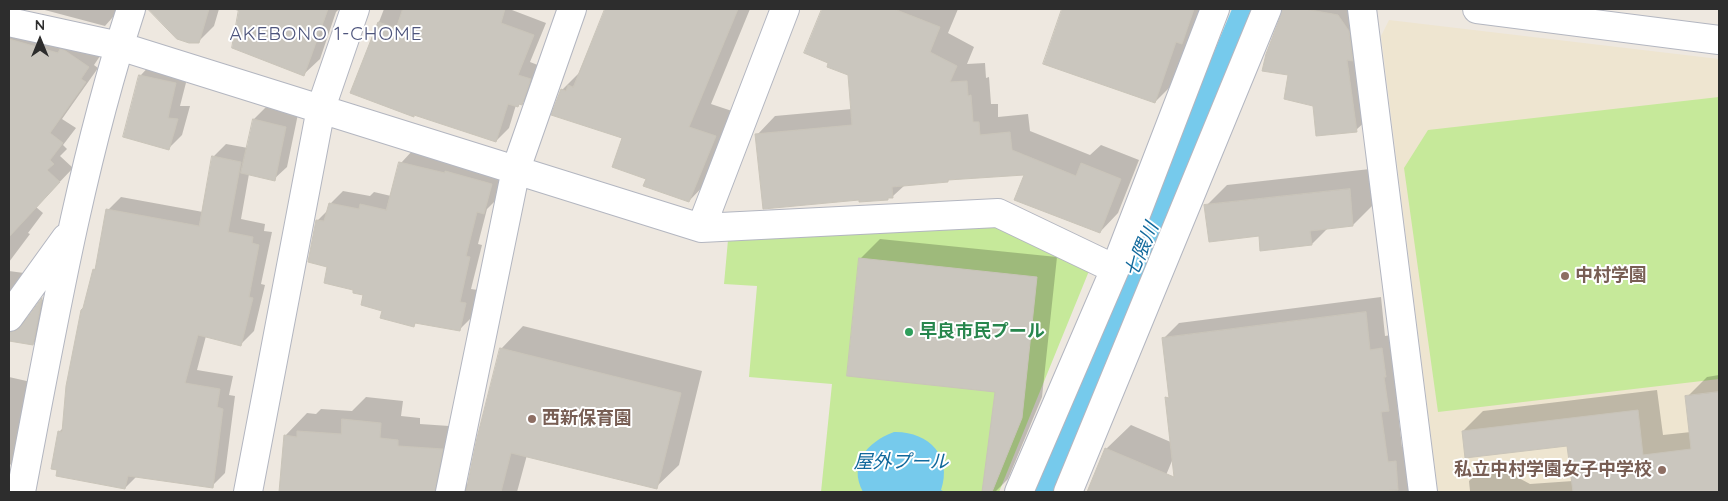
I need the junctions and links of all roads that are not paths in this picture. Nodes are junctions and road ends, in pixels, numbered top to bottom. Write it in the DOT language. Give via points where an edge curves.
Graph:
graph roads {
  1 [pos="131,9"];
  2 [pos="356,9"];
  3 [pos="572,9"];
  4 [pos="785,9"];
  5 [pos="1214,9"];
  6 [pos="1267,9"];
  7 [pos="1362,9"];
  8 [pos="1477,9"];
  9 [pos="9,22"];
  10 [pos="1719,40"];
  11 [pos="118,46"];
  12 [pos="321,108"];
  13 [pos="516,169"];
  14 [pos="701,228"];
  15 [pos="71,231"];
  16 [pos="1115,269"];
  17 [pos="9,317"];
  18 [pos="21,492"];
  19 [pos="248,492"];
  20 [pos="450,492"];
  21 [pos="1019,492"];
  22 [pos="1068,492"];
  23 [pos="1423,492"];
  1 -- 11 [label="street"];
  2 -- 12 [label="street"];
  3 -- 13 [label="street"];
  4 -- 14 [label="street"];
  5 -- 16 [label="street"];
  6 -- 22 [label="street"];
  7 -- 23 [label="street"];
  8 -- 10 [label="street"];
  9 -- 11 [label="street"];
  11 -- 12 [label="street"];
  11 -- 15 [label="street"];
  12 -- 13 [label="street"];
  12 -- 19 [label="street"];
  13 -- 14 [label="street"];
  13 -- 20 [label="street"];
  14 -- 16 [label="street" via="998,213"];
  15 -- 17 [label="street"];
  15 -- 18 [label="street"];
  16 -- 21 [label="street"];
}
